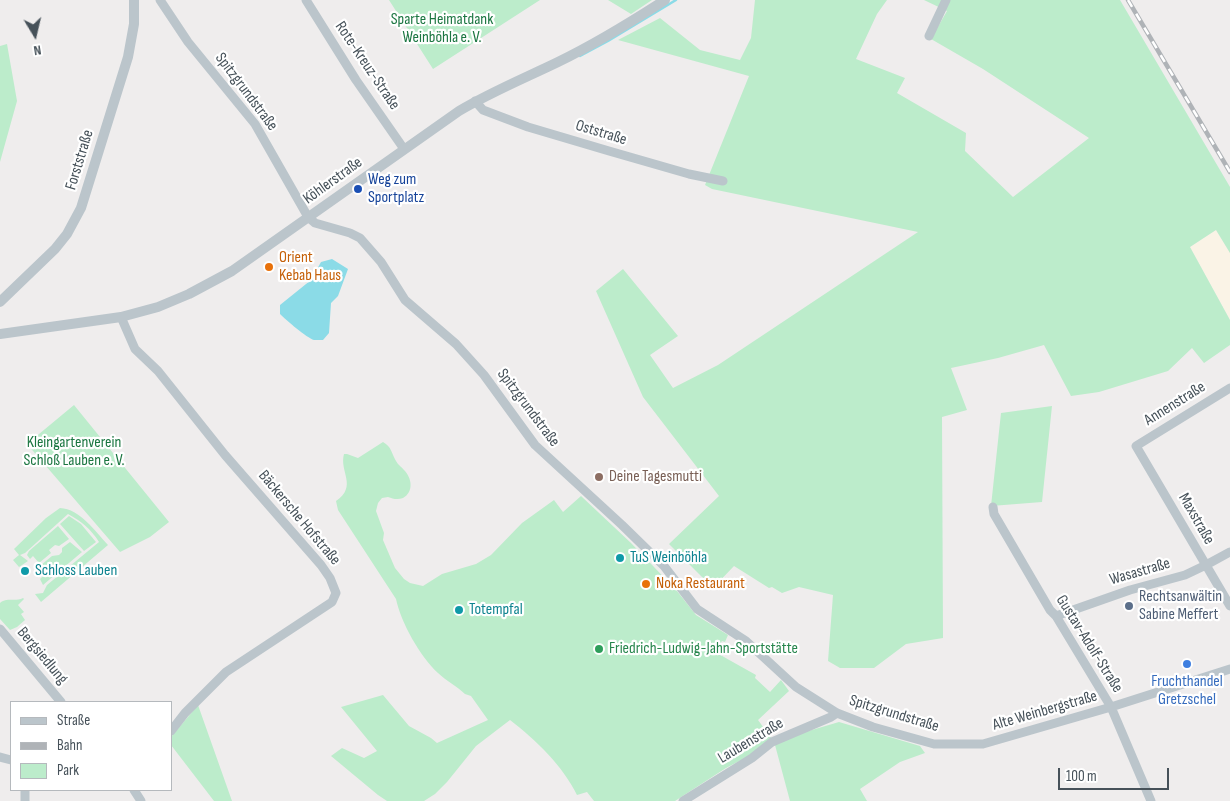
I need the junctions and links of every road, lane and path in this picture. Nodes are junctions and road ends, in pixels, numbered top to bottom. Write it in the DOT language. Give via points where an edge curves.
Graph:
graph roads {
  1 [pos="134,0"];
  2 [pos="160,0"];
  3 [pos="306,0"];
  4 [pos="665,0"];
  5 [pos="946,0"];
  6 [pos="929,36"];
  7 [pos="475,101"];
  8 [pos="404,148"];
  9 [pos="723,181"];
  10 [pos="308,217"];
  11 [pos="0,302"];
  12 [pos="121,317"];
  13 [pos="0,334"];
  14 [pos="1230,388"];
  15 [pos="1136,446"];
  16 [pos="993,507"];
  17 [pos="1230,552"];
  18 [pos="1206,566"];
  19 [pos="1230,606"];
  20 [pos="1056,616"];
  21 [pos="0,629"];
  22 [pos="1230,669"];
  23 [pos="60,701"];
  24 [pos="1110,707"];
  25 [pos="837,713"];
  26 [pos="172,730"];
  27 [pos="983,744"];
  28 [pos="683,801"];
  29 [pos="1151,801"];
  1 -- 11 [label="street, Forststraße" via="134,24 128,57 79,213 55,249"];
  2 -- 10 [label="street, Spitzgrundstraße" via="183,35 255,124"];
  3 -- 8 [label="street, Rote-Kreuz-Straße"];
  4 -- 7 [label="street, Köhlerstraße" via="559,61"];
  5 -- 6 [label="street"];
  7 -- 8 [label="street, Köhlerstraße"];
  7 -- 9 [label="street, Oststraße" via="483,110 528,127"];
  8 -- 10 [label="street, Köhlerstraße"];
  10 -- 12 [label="street, Köhlerstraße" via="220,278 158,307"];
  10 -- 25 [label="street, Spitzgrundstraße" via="315,223 360,238 381,262 405,300 456,344 480,370 542,453 664,566 697,609 746,640 796,687"];
  12 -- 13 [label="street, Köhlerstraße"];
  12 -- 26 [label="street, Bäckersche Hofstraße" via="135,349 158,371 321,565 336,593 332,602 226,672"];
  14 -- 15 [label="street, Annenstraße"];
  15 -- 18 [label="street, Maxstraße"];
  16 -- 20 [label="street, Gustav-Adolf-Straße" via="1008,541"];
  17 -- 18 [label="street, Wasastraße"];
  18 -- 19 [label="street, Maxstraße"];
  18 -- 20 [label="street, Wasastraße"];
  20 -- 24 [label="street, Gustav-Adolf-Straße"];
  21 -- 23 [label="street, Bergsiedlung"];
  22 -- 24 [label="street, Alte Weinbergstraße"];
  24 -- 27 [label="street, Alte Weinbergstraße"];
  24 -- 29 [label="street, Gustav-Adolf-Straße"];
  25 -- 27 [label="street, Spitzgrundstraße" via="872,727 934,744"];
  25 -- 28 [label="street, Laubenstraße" via="772,742"];
}
